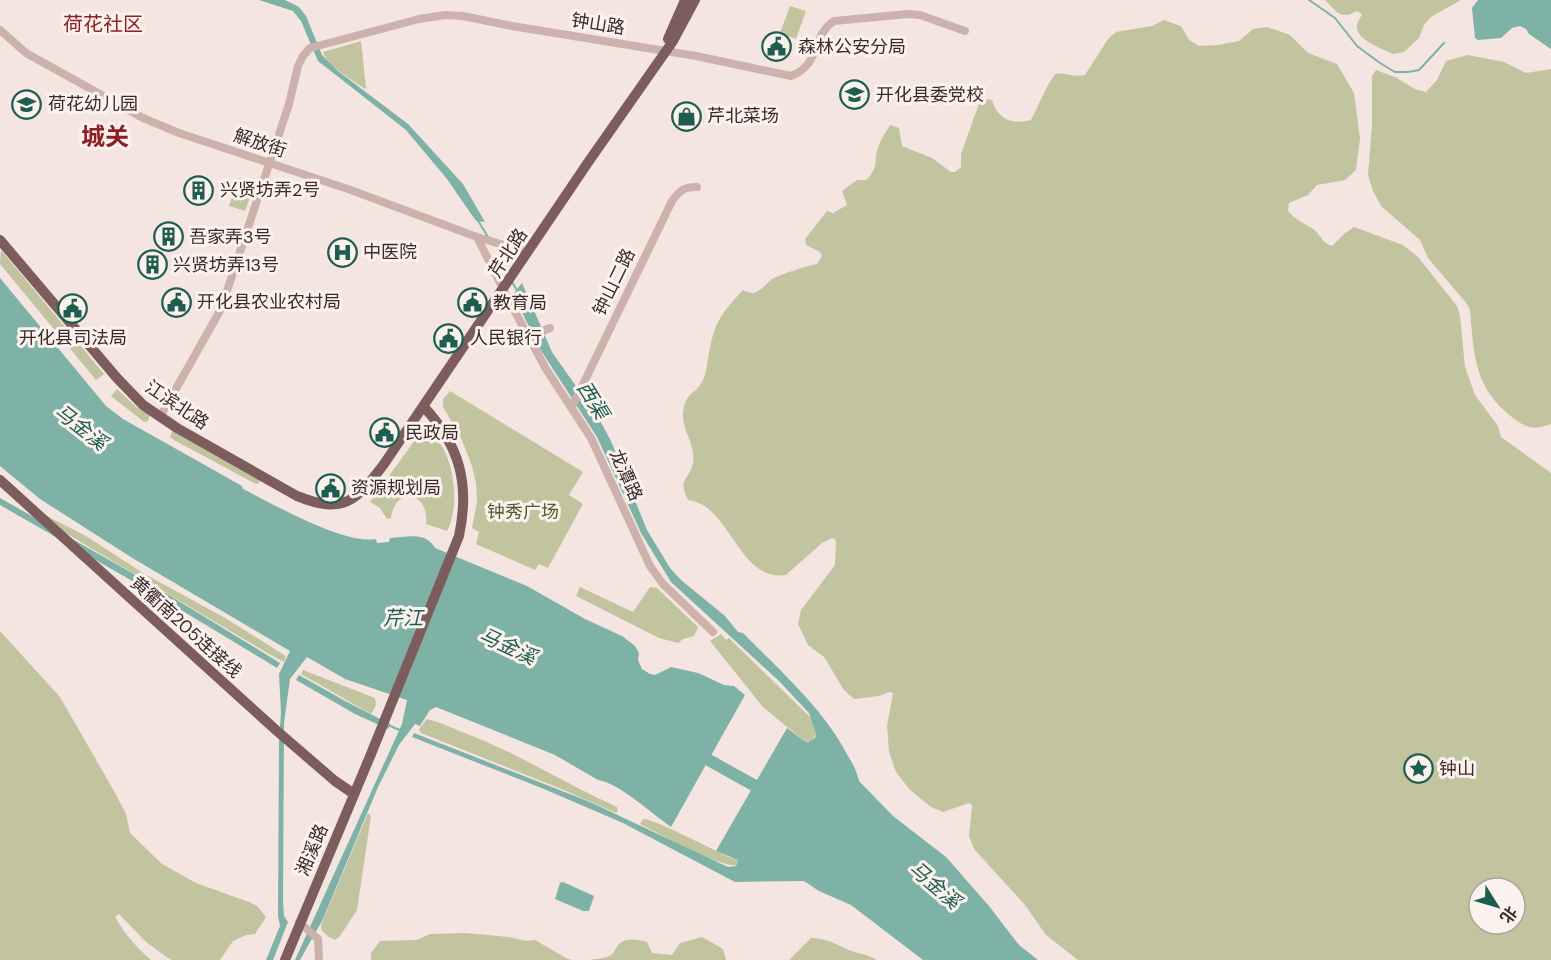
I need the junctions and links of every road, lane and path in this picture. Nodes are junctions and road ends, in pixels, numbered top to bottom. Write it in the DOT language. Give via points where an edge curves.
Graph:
graph roads {
  1 [pos="685,0"];
  2 [pos="695,0"];
  3 [pos="0,30"];
  4 [pos="965,31"];
  5 [pos="664,51"];
  6 [pos="268,163"];
  7 [pos="697,187"];
  8 [pos="477,237"];
  9 [pos="0,240"];
  10 [pos="527,252"];
  11 [pos="503,290"];
  12 [pos="550,328"];
  13 [pos="529,336"];
  14 [pos="424,407"];
  15 [pos="572,407"];
  16 [pos="160,417"];
  17 [pos="0,480"];
  18 [pos="354,499"];
  19 [pos="712,632"];
  20 [pos="354,794"];
  21 [pos="299,922"];
  22 [pos="285,960"];
  23 [pos="319,960"];
  1 -- 5 [label="main road, 芹北路"];
  2 -- 5 [label="main road, 芹北路"];
  3 -- 6 [label="street, 解放街" via="26,53 143,118"];
  4 -- 5 [label="street, 钟山路" via="908,14 834,21 822,34 811,61 802,72 791,76"];
  5 -- 6 [label="street, 钟山路" via="445,15 321,43 310,48 300,61"];
  5 -- 10 [label="main road, 芹北路"];
  6 -- 8 [label="street, 解放街"];
  6 -- 16 [label="street, 钟山路" via="221,309"];
  7 -- 15 [label="street, 钟山二路" via="685,187 672,201"];
  8 -- 10 [label="street, 解放街"];
  8 -- 11 [label="street, 龙潭路"];
  9 -- 16 [label="main road, 江滨北路" via="130,392"];
  10 -- 11 [label="main road, 芹北路"];
  11 -- 13 [label="street, 龙潭路"];
  11 -- 14 [label="main road, 芹北路"];
  12 -- 13 [label="street"];
  13 -- 15 [label="street, 龙潭路"];
  14 -- 18 [label="main road, 芹北路" via="380,470"];
  14 -- 20 [label="main road, 湘溪路" via="444,432 463,479 459,536"];
  15 -- 19 [label="street, 龙潭路" via="603,462 650,566 663,585"];
  16 -- 18 [label="main road, 江滨北路" via="297,496 330,505"];
  17 -- 20 [label="main road, 黄衢南205连接线" via="277,731"];
  20 -- 21 [label="main road, 湘溪路"];
  21 -- 22 [label="main road, 湘溪路"];
  21 -- 23 [label="street" via="318,939"];
}
